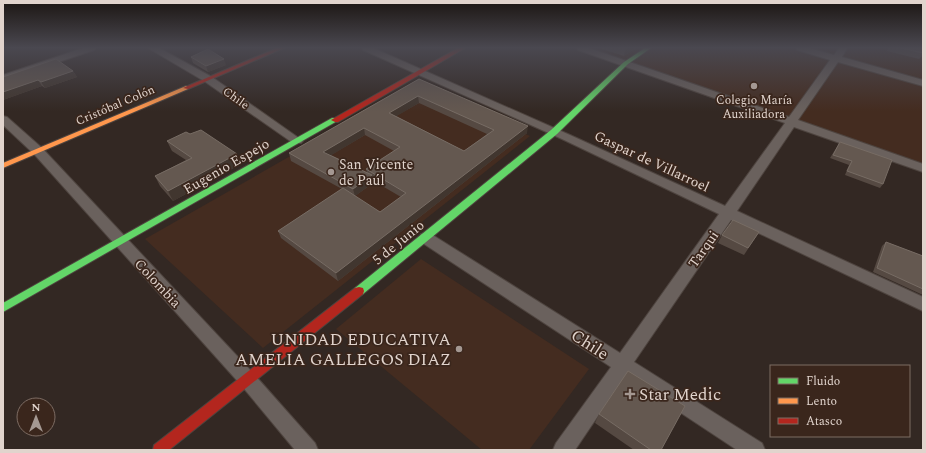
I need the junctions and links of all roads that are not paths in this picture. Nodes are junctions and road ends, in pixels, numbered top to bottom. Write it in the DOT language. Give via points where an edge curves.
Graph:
graph roads {
  1 [pos="29,69"];
  2 [pos="191,69"];
  3 [pos="231,69"];
  4 [pos="414,69"];
  5 [pos="425,69"];
  6 [pos="620,69"];
  7 [pos="643,69"];
  8 [pos="828,69"];
  9 [pos="875,69"];
  10 [pos="420,72"];
  11 [pos="3,78"];
  12 [pos="208,79"];
  13 [pos="923,83"];
  14 [pos="3,119"];
  15 [pos="791,122"];
  16 [pos="554,132"];
  17 [pos="297,141"];
  18 [pos="38,151"];
  19 [pos="3,166"];
  20 [pos="923,168"];
  21 [pos="728,214"];
  22 [pos="426,238"];
  23 [pos="120,242"];
  24 [pos="923,304"];
  25 [pos="3,308"];
  26 [pos="622,364"];
  27 [pos="247,379"];
  28 [pos="159,450"];
  29 [pos="308,450"];
  30 [pos="563,450"];
  31 [pos="755,450"];
  1 -- 11 [label="street"];
  2 -- 12 [label="street, Chile"];
  3 -- 12 [label="street, Cristóbal Colón"];
  4 -- 10 [label="street, Gaspar de Villarroel"];
  5 -- 10 [label="street, Eugenio Espejo"];
  6 -- 16 [label="street, 5 de Junio"];
  7 -- 15 [label="street"];
  8 -- 15 [label="street, Tarqui"];
  9 -- 13 [label="street"];
  10 -- 16 [label="street, Gaspar de Villarroel"];
  10 -- 17 [label="street, Eugenio Espejo"];
  12 -- 17 [label="street, Chile"];
  12 -- 18 [label="street, Cristóbal Colón"];
  14 -- 18 [label="street, Colombia"];
  15 -- 20 [label="street"];
  15 -- 21 [label="street, Tarqui"];
  16 -- 21 [label="street, Gaspar de Villarroel"];
  16 -- 22 [label="street, 5 de Junio"];
  17 -- 23 [label="street, Eugenio Espejo"];
  18 -- 19 [label="street, Cristóbal Colón"];
  18 -- 23 [label="street, Colombia"];
  21 -- 24 [label="street, Gaspar de Villarroel"];
  21 -- 26 [label="street, Tarqui"];
  22 -- 26 [label="street, Chile"];
  22 -- 27 [label="street, 5 de Junio"];
  23 -- 25 [label="street, Eugenio Espejo"];
  23 -- 27 [label="street, Colombia"];
  26 -- 30 [label="street, Tarqui"];
  26 -- 31 [label="street, Chile"];
  27 -- 28 [label="street, 5 de Junio"];
  27 -- 29 [label="street, Colombia"];
}
